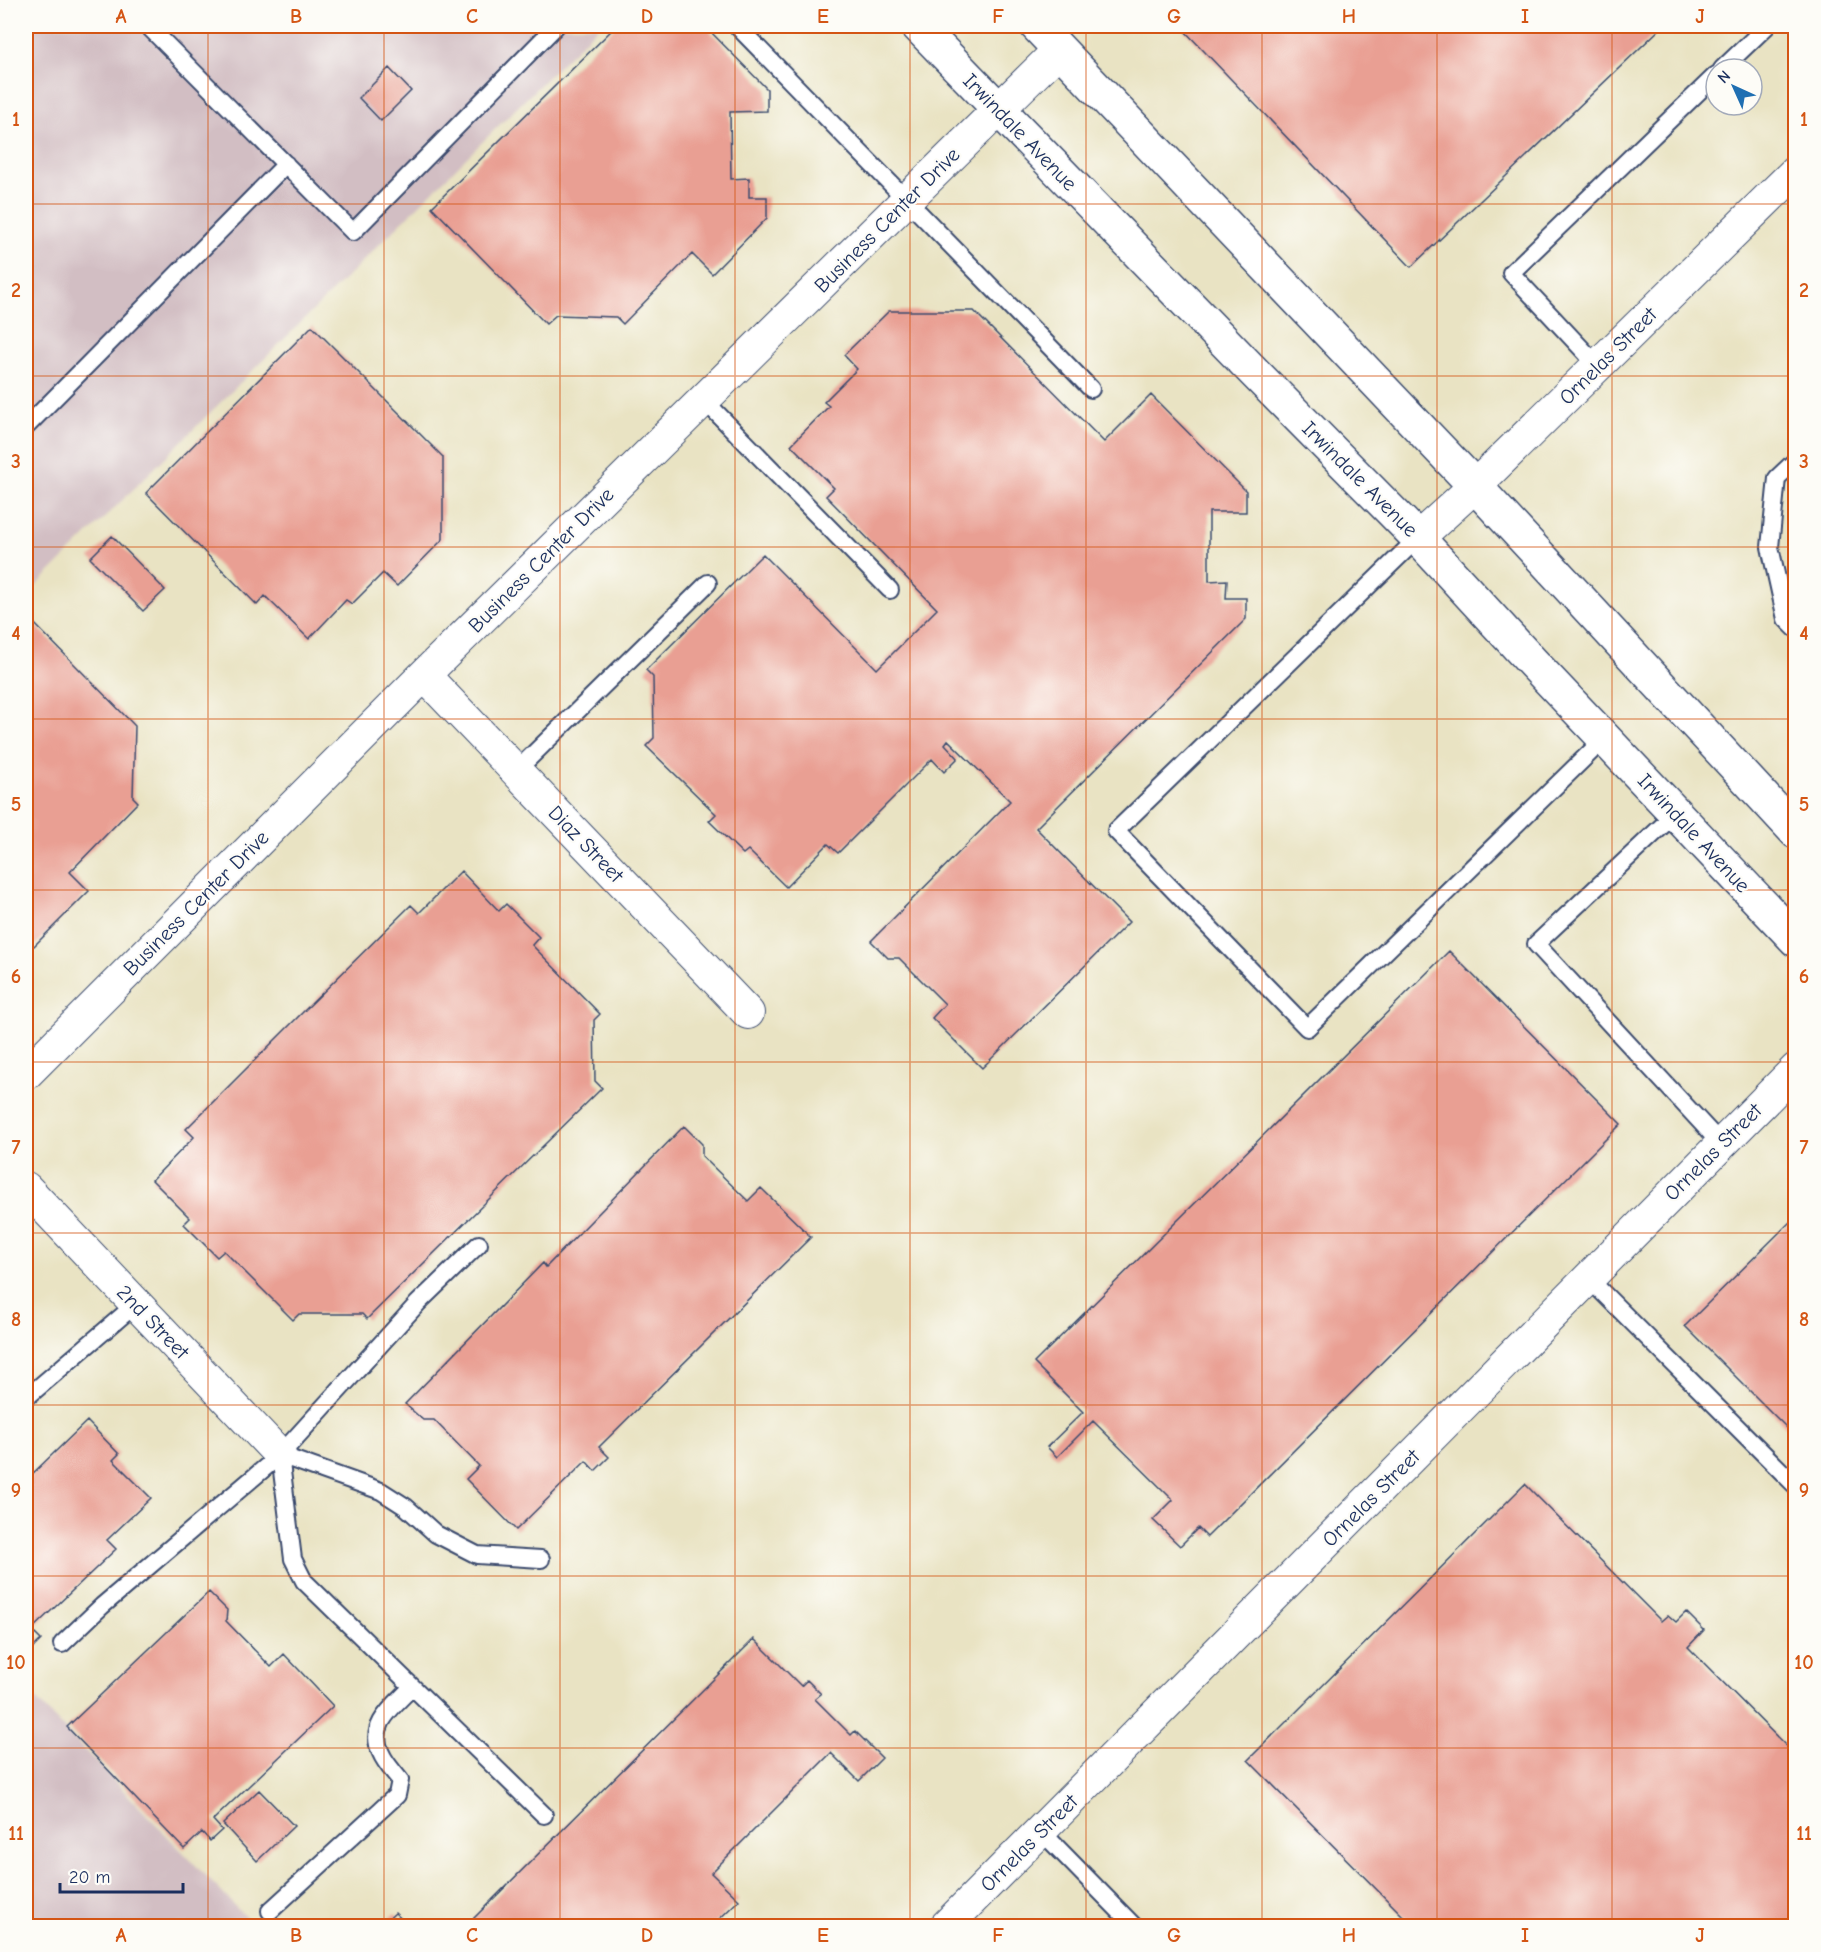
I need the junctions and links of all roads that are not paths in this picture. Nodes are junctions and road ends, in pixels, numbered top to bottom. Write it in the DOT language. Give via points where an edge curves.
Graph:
graph roads {
  1 [pos="148,26"];
  2 [pos="556,26"];
  3 [pos="737,26"];
  4 [pos="918,26"];
  5 [pos="1037,26"];
  6 [pos="1767,26"];
  7 [pos="1059,50"];
  8 [pos="1735,57"];
  9 [pos="1704,87"];
  10 [pos="998,110"];
  11 [pos="286,164"];
  12 [pos="1796,171"];
  13 [pos="907,201"];
  14 [pos="1598,366"];
  15 [pos="1091,389"];
  16 [pos="704,400"];
  17 [pos="26,427"];
  18 [pos="1796,460"];
  19 [pos="1475,486"];
  20 [pos="1418,538"];
  21 [pos="708,584"];
  22 [pos="890,590"];
  23 [pos="1796,629"];
  24 [pos="424,675"];
  25 [pos="1605,738"];
  26 [pos="516,771"];
  27 [pos="1676,813"];
  28 [pos="1796,832"];
  29 [pos="1796,940"];
  30 [pos="748,1013"];
  31 [pos="1796,1069"];
  32 [pos="26,1074"];
  33 [pos="1721,1144"];
  34 [pos="26,1188"];
  35 [pos="479,1244"];
  36 [pos="1588,1278"];
  37 [pos="136,1304"];
  38 [pos="26,1398"];
  39 [pos="280,1455"];
  40 [pos="1796,1486"];
  41 [pos="541,1559"];
  42 [pos="62,1644"];
  43 [pos="412,1687"];
  44 [pos="544,1815"];
  45 [pos="1041,1831"];
  46 [pos="270,1911"];
  47 [pos="946,1926"];
  48 [pos="1134,1926"];
  1 -- 11 [label="lane"];
  2 -- 11 [label="lane" via="353,232"];
  3 -- 13 [label="lane"];
  4 -- 10 [label="main road, Irwindale Avenue"];
  5 -- 7 [label="main road"];
  6 -- 8 [label="lane"];
  7 -- 10 [label="street, Business Center Drive"];
  7 -- 19 [label="main road"];
  9 -- 14 [label="lane" via="1511,273"];
  10 -- 13 [label="street, Business Center Drive"];
  10 -- 20 [label="main road, Irwindale Avenue"];
  11 -- 17 [label="lane"];
  12 -- 14 [label="street, Ornelas Street"];
  13 -- 15 [label="lane"];
  13 -- 16 [label="street, Business Center Drive"];
  14 -- 19 [label="street, Ornelas Street"];
  16 -- 22 [label="lane"];
  16 -- 24 [label="street, Business Center Drive"];
  18 -- 23 [label="lane" via="1778,478 1770,548 1786,619"];
  19 -- 20 [label="street, Ornelas Street"];
  19 -- 28 [label="main road"];
  20 -- 25 [label="main road, Irwindale Avenue"];
  20 -- 25 [label="lane" via="1116,831 1307,1028"];
  21 -- 26 [label="lane"];
  24 -- 26 [label="street, Diaz Street"];
  24 -- 32 [label="street, Business Center Drive"];
  25 -- 27 [label="main road, Irwindale Avenue"];
  26 -- 30 [label="street, Diaz Street"];
  27 -- 29 [label="main road, Irwindale Avenue"];
  27 -- 33 [label="lane" via="1536,944"];
  31 -- 33 [label="street, Ornelas Street"];
  33 -- 36 [label="street, Ornelas Street"];
  34 -- 37 [label="street, 2nd Street"];
  35 -- 39 [label="lane" via="418,1303"];
  36 -- 40 [label="lane"];
  36 -- 45 [label="street, Ornelas Street"];
  37 -- 38 [label="lane"];
  37 -- 39 [label="street, 2nd Street"];
  39 -- 41 [label="lane" via="381,1491 436,1534 477,1555"];
  39 -- 42 [label="lane"];
  39 -- 43 [label="lane" via="293,1559 304,1581"];
  43 -- 44 [label="lane"];
  43 -- 46 [label="lane" via="382,1719 375,1736 381,1754 400,1780 397,1795"];
  45 -- 47 [label="street, Ornelas Street"];
  45 -- 48 [label="lane"];
}
